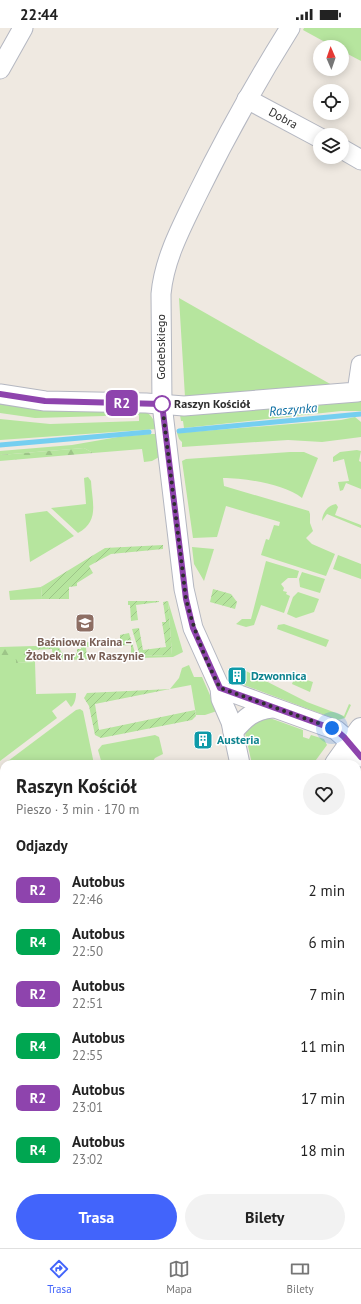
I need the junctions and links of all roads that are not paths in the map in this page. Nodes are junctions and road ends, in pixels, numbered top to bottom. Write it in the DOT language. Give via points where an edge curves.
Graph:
graph roads {
  1 [pos="24,28"];
  2 [pos="290,28"];
  3 [pos="0,68"];
  4 [pos="247,99"];
  5 [pos="313,134"];
  6 [pos="349,153"];
  7 [pos="361,160"];
  8 [pos="361,365"];
  9 [pos="0,394"];
  10 [pos="162,404"];
  11 [pos="220,688"];
  12 [pos="272,708"];
  13 [pos="233,732"];
  14 [pos="357,744"];
  15 [pos="239,760"];
  16 [pos="340,760"];
  1 -- 3 [label="street"];
  2 -- 4 [label="street, Godebskiego"];
  4 -- 5 [label="street, Dobra"];
  4 -- 10 [label="street, Godebskiego" via="178,233 163,277 160,328"];
  6 -- 7 [label="street"];
  8 -- 10 [label="street" via="357,392 189,406"];
  9 -- 10 [label="street" via="45,401"];
  10 -- 11 [label="street, Godebskiego" via="186,599 193,628"];
  11 -- 12 [label="street"];
  11 -- 13 [label="street, Godebskiego" via="221,699"];
  12 -- 13 [label="street" via="250,714"];
  12 -- 14 [label="street" via="336,730"];
  13 -- 15 [label="street, Godebskiego"];
  14 -- 16 [label="main road"];
}
